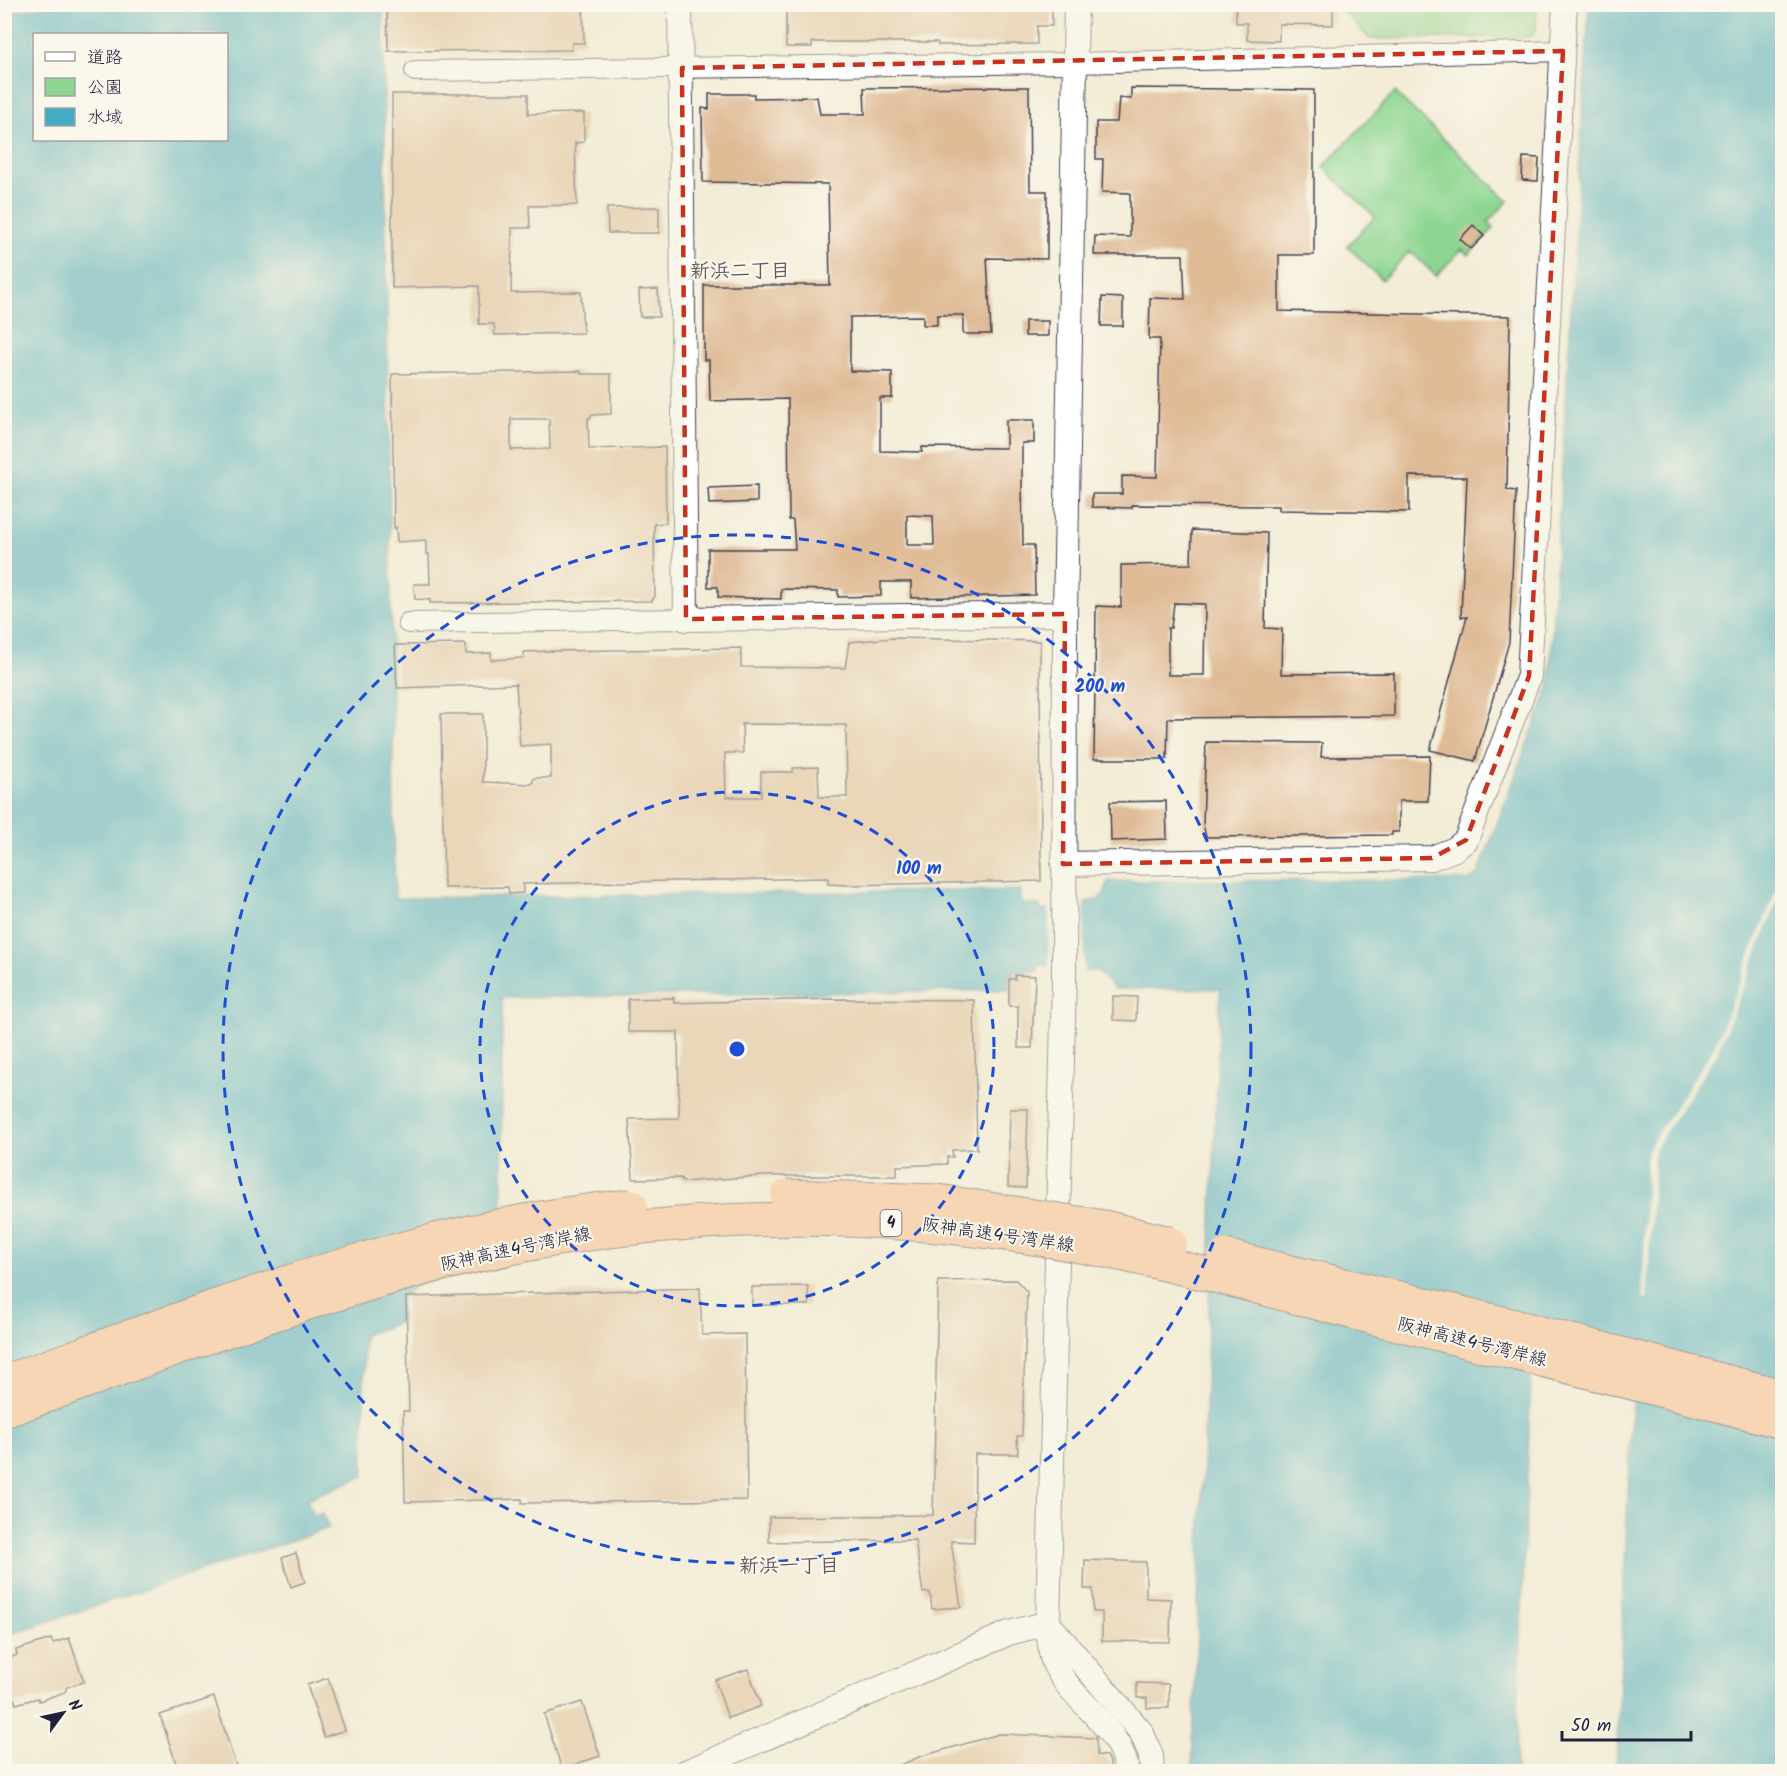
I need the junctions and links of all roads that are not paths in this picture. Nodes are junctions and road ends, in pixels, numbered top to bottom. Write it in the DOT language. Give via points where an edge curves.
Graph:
graph roads {
  1 [pos="680,4"];
  2 [pos="1076,4"];
  3 [pos="1565,4"];
  4 [pos="1563,51"];
  5 [pos="1074,63"];
  6 [pos="682,68"];
  7 [pos="415,71"];
  8 [pos="1065,614"];
  9 [pos="686,619"];
  10 [pos="408,623"];
  11 [pos="1063,864"];
  12 [pos="4,1382"];
  13 [pos="1782,1396"];
  14 [pos="4,1411"];
  15 [pos="1782,1422"];
  16 [pos="1048,1623"];
  17 [pos="686,1772"];
  18 [pos="1127,1772"];
  19 [pos="1152,1772"];
  1 -- 6 [label="street"];
  2 -- 5 [label="street"];
  3 -- 4 [label="street"];
  4 -- 5 [label="street"];
  4 -- 11 [label="street" via="1529,676 1466,840 1432,858"];
  5 -- 6 [label="street"];
  5 -- 8 [label="street"];
  6 -- 7 [label="street"];
  6 -- 9 [label="street"];
  8 -- 9 [label="street"];
  8 -- 11 [label="street"];
  9 -- 10 [label="street"];
  11 -- 16 [label="street" via="1064,979"];
  12 -- 13 [label="highway, 阪神高速4号湾岸線 / 4, bridge" via="203,1311 449,1238 526,1220 608,1208 778,1196 938,1202 1104,1227 1507,1324"];
  14 -- 15 [label="highway, 阪神高速4号湾岸線 / 4, bridge" via="293,1307 453,1261 531,1243 611,1231 770,1218 934,1226 1093,1248"];
  16 -- 17 [label="street" via="1009,1633"];
  16 -- 18 [label="street" via="1054,1664 1113,1736 1125,1757"];
  16 -- 19 [label="street" via="1142,1733 1151,1756"];
}
